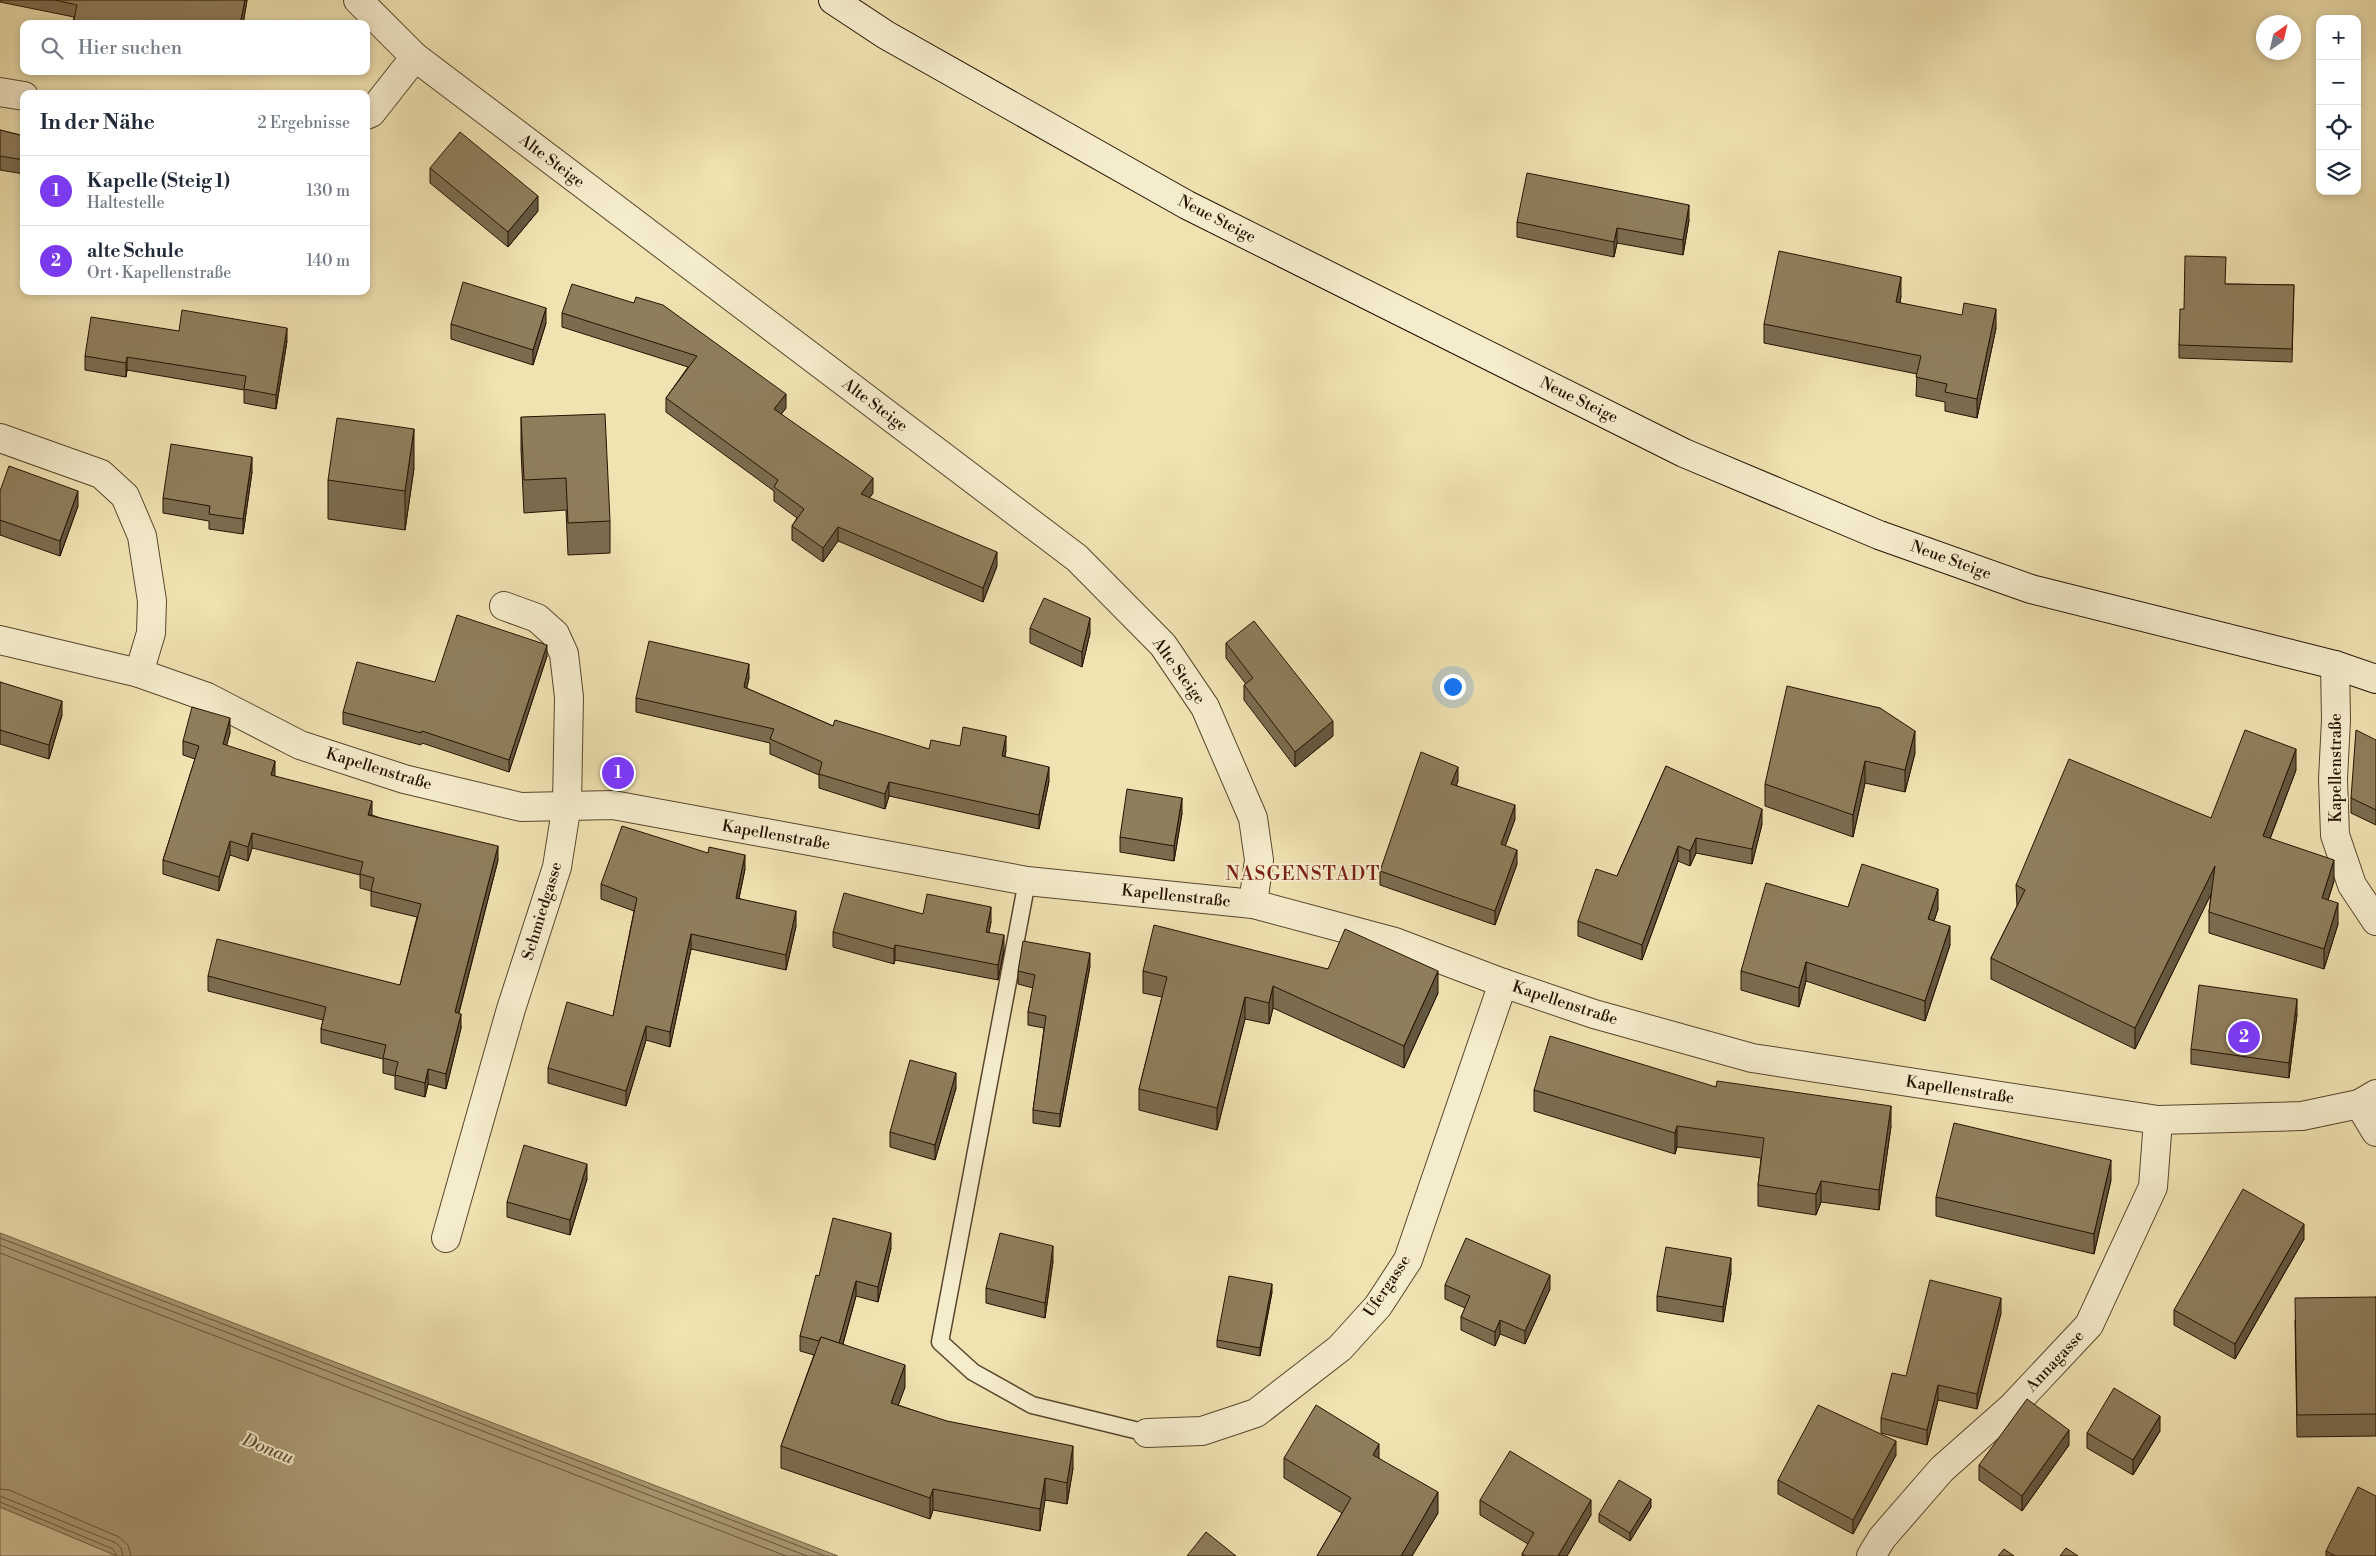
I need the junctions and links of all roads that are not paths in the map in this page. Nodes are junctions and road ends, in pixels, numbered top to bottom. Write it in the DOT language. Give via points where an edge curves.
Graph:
graph roads {
  1 [pos="358,0"];
  2 [pos="833,0"];
  3 [pos="414,58"];
  4 [pos="0,92"];
  5 [pos="20,95"];
  6 [pos="370,113"];
  7 [pos="0,438"];
  8 [pos="504,606"];
  9 [pos="0,640"];
  10 [pos="2335,665"];
  11 [pos="139,672"];
  12 [pos="2376,679"];
  13 [pos="567,804"];
  14 [pos="1027,881"];
  15 [pos="1253,904"];
  16 [pos="2376,921"];
  17 [pos="1503,983"];
  18 [pos="2367,1099"];
  19 [pos="2158,1120"];
  20 [pos="2376,1132"];
  21 [pos="446,1238"];
  22 [pos="1147,1434"];
  23 [pos="1871,1556"];
  1 -- 3 [label="street, Alte Steige"];
  2 -- 10 [label="street, Neue Steige" via="886,35 1187,205 1684,453 1879,534 2031,588"];
  3 -- 6 [label="street"];
  3 -- 15 [label="street, Alte Steige" via="1090,571 1163,645 1205,707 1253,818 1258,860"];
  4 -- 5 [label="street"];
  7 -- 11 [label="street" via="101,474 125,496 142,536 152,602 151,633"];
  8 -- 13 [label="street, Schmiedgasse" via="537,618 555,634 564,654 569,697"];
  9 -- 11 [label="street, Kapellenstraße"];
  10 -- 12 [label="street, Neue Steige"];
  10 -- 16 [label="street, Kapellenstraße" via="2333,780 2336,835 2352,885"];
  11 -- 13 [label="street, Kapellenstraße" via="207,698 300,745 404,779 521,807"];
  13 -- 14 [label="street, Kapellenstraße" via="613,805"];
  13 -- 21 [label="street, Schmiedgasse" via="556,868 511,1009"];
  14 -- 15 [label="street, Kapellenstraße"];
  14 -- 22 [label="lane" via="940,1342 973,1372 1032,1404"];
  15 -- 17 [label="street, Kapellenstraße" via="1395,942"];
  17 -- 19 [label="street, Kapellenstraße" via="1594,1014 1752,1058"];
  17 -- 22 [label="street, Ufergasse" via="1408,1260 1378,1306 1340,1348 1256,1413 1202,1431"];
  18 -- 19 [label="street, Kapellenstraße" via="2302,1116"];
  18 -- 20 [label="street, Kapellenstraße"];
  19 -- 23 [label="street, Annagasse" via="2153,1187 2089,1325 2012,1407 1942,1469 1882,1538"];
}
